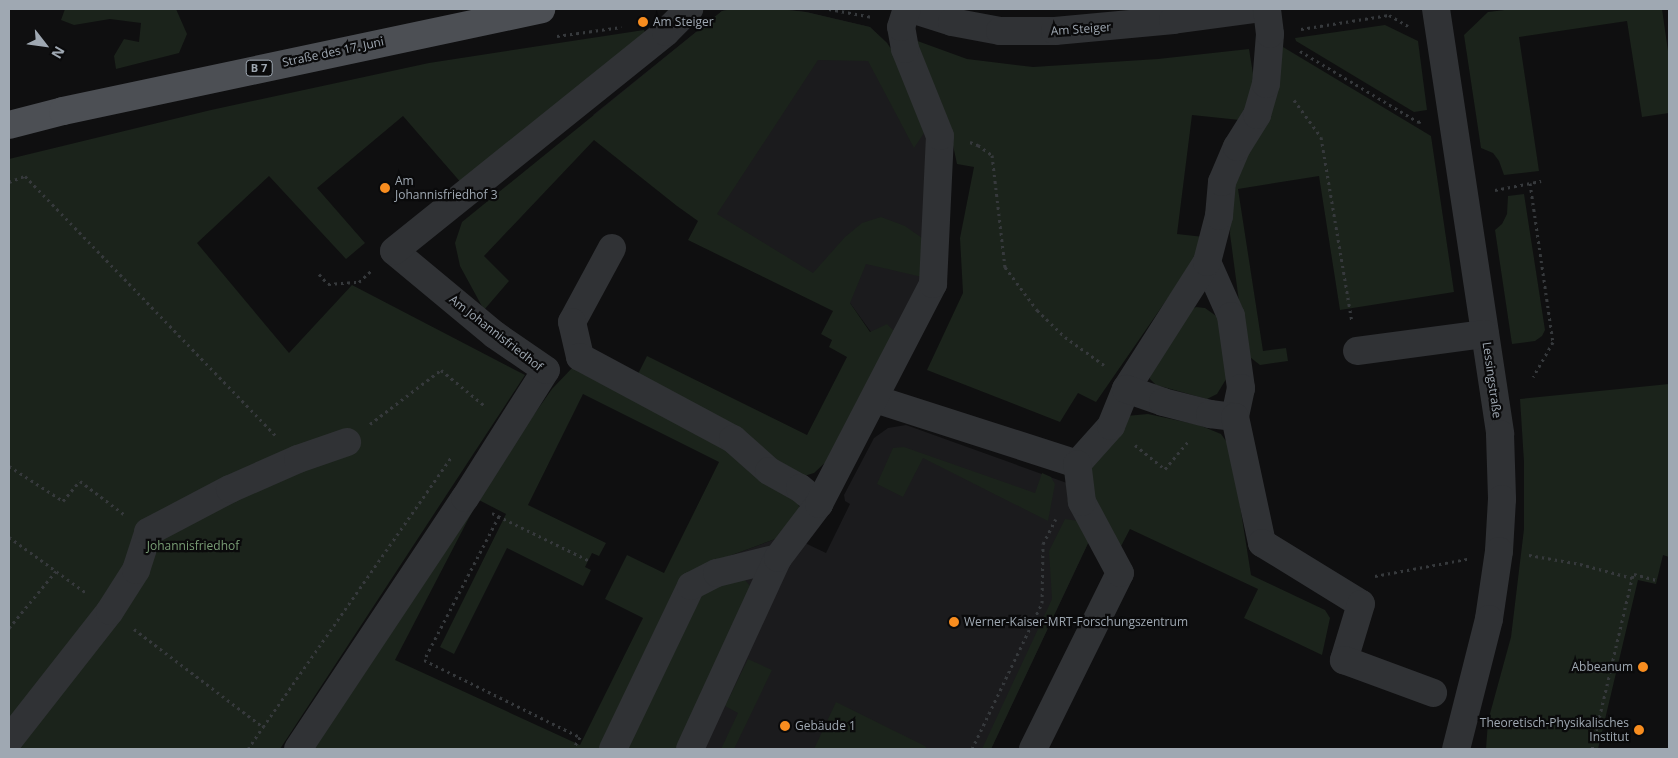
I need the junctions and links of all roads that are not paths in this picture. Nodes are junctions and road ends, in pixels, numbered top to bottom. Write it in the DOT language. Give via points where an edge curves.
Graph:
graph roads {
  1 [pos="541,9"];
  2 [pos="689,9"];
  3 [pos="1079,9"];
  4 [pos="1253,9"];
  5 [pos="1436,9"];
  6 [pos="906,15"];
  7 [pos="1268,21"];
  8 [pos="1055,31"];
  9 [pos="9,125"];
  10 [pos="612,248"];
  11 [pos="1207,262"];
  12 [pos="1485,334"];
  13 [pos="1357,351"];
  14 [pos="1126,389"];
  15 [pos="875,399"];
  16 [pos="1222,416"];
  17 [pos="347,442"];
  18 [pos="1077,464"];
  19 [pos="819,504"];
  20 [pos="778,558"];
  21 [pos="1433,693"];
  22 [pos="9,740"];
  23 [pos="298,749"];
  24 [pos="613,749"];
  25 [pos="690,749"];
  26 [pos="1033,749"];
  27 [pos="1456,749"];
  1 -- 9 [label="main road, Straße des 17. Juni / B 7"];
  2 -- 23 [label="street, Am Johannisfriedhof" via="666,32 394,251 495,335 546,370"];
  3 -- 8 [label="street"];
  4 -- 8 [label="street, Am Steiger"];
  5 -- 12 [label="street, Lessingstraße"];
  6 -- 8 [label="street, Am Steiger" via="1000,31"];
  6 -- 15 [label="street" via="905,49 940,136 932,284"];
  7 -- 11 [label="street" via="1266,84 1257,115 1237,147 1222,182 1219,216"];
  10 -- 19 [label="street" via="572,322 580,358 733,439 769,471 800,488"];
  11 -- 14 [label="street"];
  11 -- 16 [label="street" via="1230,316 1241,388"];
  12 -- 13 [label="street"];
  12 -- 27 [label="street, Lessingstraße" via="1500,434 1500,551 1489,619"];
  14 -- 16 [label="street"];
  14 -- 18 [label="street" via="1111,426"];
  15 -- 18 [label="street"];
  15 -- 19 [label="street"];
  16 -- 21 [label="street" via="1262,543 1361,604 1344,660"];
  17 -- 22 [label="street" via="230,489 148,532 136,570 110,611"];
  18 -- 26 [label="street" via="1082,502 1120,573"];
  19 -- 20 [label="street"];
  20 -- 24 [label="street" via="717,573 691,586"];
  20 -- 25 [label="street"];
}
